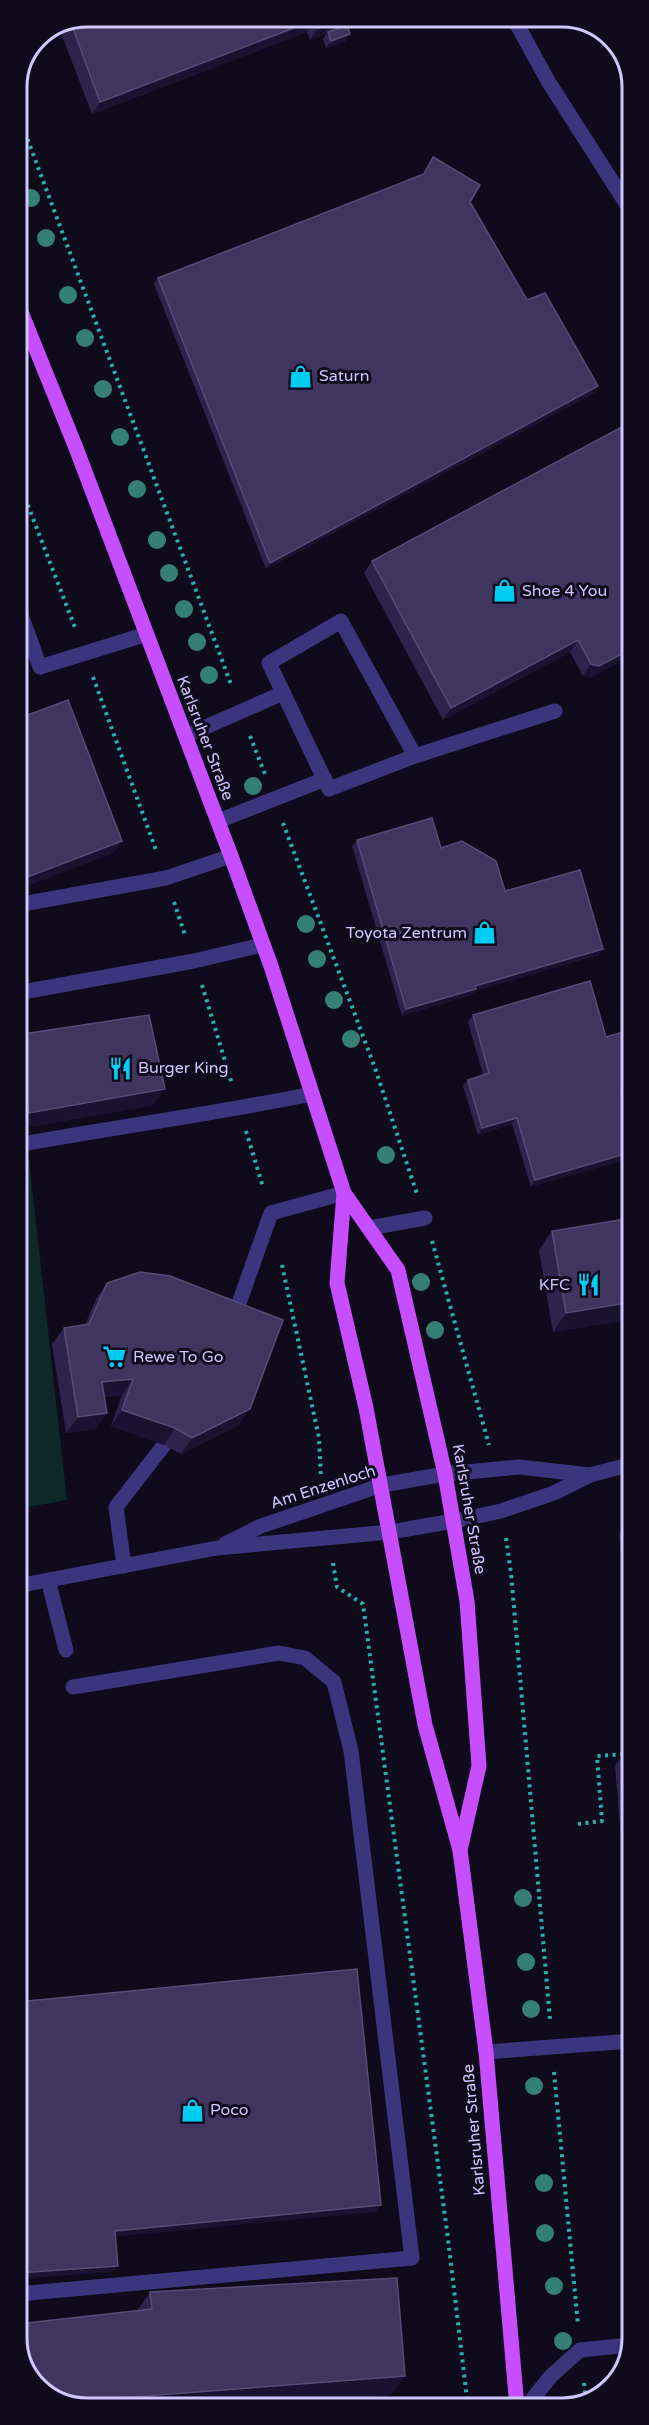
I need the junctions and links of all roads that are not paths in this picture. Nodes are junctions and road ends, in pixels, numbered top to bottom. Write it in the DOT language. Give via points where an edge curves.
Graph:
graph roads {
  1 [pos="518,27"];
  2 [pos="622,197"];
  3 [pos="27,331"];
  4 [pos="27,631"];
  5 [pos="147,634"];
  6 [pos="283,693"];
  7 [pos="555,711"];
  8 [pos="185,736"];
  9 [pos="415,756"];
  10 [pos="325,778"];
  11 [pos="218,821"];
  12 [pos="231,856"];
  13 [pos="27,903"];
  14 [pos="262,945"];
  15 [pos="27,991"];
  16 [pos="312,1094"];
  17 [pos="27,1143"];
  18 [pos="344,1193"];
  19 [pos="425,1218"];
  20 [pos="369,1228"];
  21 [pos="232,1322"];
  22 [pos="164,1445"];
  23 [pos="622,1467"];
  24 [pos="445,1474"];
  25 [pos="590,1475"];
  26 [pos="382,1485"];
  27 [pos="454,1521"];
  28 [pos="390,1532"];
  29 [pos="217,1548"];
  30 [pos="124,1566"];
  31 [pos="48,1580"];
  32 [pos="27,1584"];
  33 [pos="66,1650"];
  34 [pos="73,1687"];
  35 [pos="460,1851"];
  36 [pos="622,2042"];
  37 [pos="486,2052"];
  38 [pos="27,2293"];
  39 [pos="621,2346"];
  40 [pos="516,2398"];
  41 [pos="533,2398"];
  1 -- 2 [label="street"];
  3 -- 5 [label="main road, Karlsruher Straße"];
  4 -- 5 [label="street" via="40,667"];
  5 -- 8 [label="main road, Karlsruher Straße"];
  6 -- 8 [label="street"];
  6 -- 9 [label="street" via="268,663 341,621"];
  6 -- 10 [label="street"];
  7 -- 9 [label="street"];
  8 -- 11 [label="main road, Karlsruher Straße"];
  9 -- 10 [label="street" via="329,789"];
  10 -- 11 [label="street"];
  11 -- 12 [label="main road, Karlsruher Straße"];
  12 -- 13 [label="street" via="166,878"];
  12 -- 14 [label="main road, Karlsruher Straße"];
  14 -- 15 [label="street"];
  14 -- 16 [label="main road, Karlsruher Straße"];
  16 -- 17 [label="street"];
  16 -- 18 [label="main road, Karlsruher Straße"];
  18 -- 20 [label="main road, Karlsruher Straße"];
  18 -- 21 [label="street" via="271,1213"];
  18 -- 26 [label="main road, Karlsruher Straße" via="337,1283"];
  19 -- 20 [label="street"];
  20 -- 24 [label="main road, Karlsruher Straße" via="398,1270"];
  22 -- 30 [label="street" via="116,1507"];
  23 -- 25 [label="street"];
  24 -- 25 [label="street, Am Enzenloch" via="519,1467"];
  24 -- 26 [label="street, Am Enzenloch"];
  24 -- 27 [label="main road, Karlsruher Straße"];
  25 -- 27 [label="street, Am Enzenloch" via="554,1493 501,1511"];
  26 -- 28 [label="main road, Karlsruher Straße"];
  26 -- 29 [label="street, Am Enzenloch" via="261,1526"];
  27 -- 28 [label="street, Am Enzenloch"];
  27 -- 35 [label="main road, Karlsruher Straße" via="470,1624 479,1766"];
  28 -- 29 [label="street, Am Enzenloch"];
  28 -- 35 [label="main road, Karlsruher Straße" via="425,1725"];
  29 -- 30 [label="street, Am Enzenloch"];
  30 -- 31 [label="street, Am Enzenloch"];
  31 -- 32 [label="street, Am Enzenloch"];
  31 -- 33 [label="street"];
  34 -- 38 [label="street" via="279,1653 304,1658 333,1682 351,1751 412,2258"];
  35 -- 37 [label="main road, Karlsruher Straße"];
  36 -- 37 [label="street"];
  37 -- 40 [label="main road, Karlsruher Straße"];
  39 -- 41 [label="street" via="580,2350"];
}
